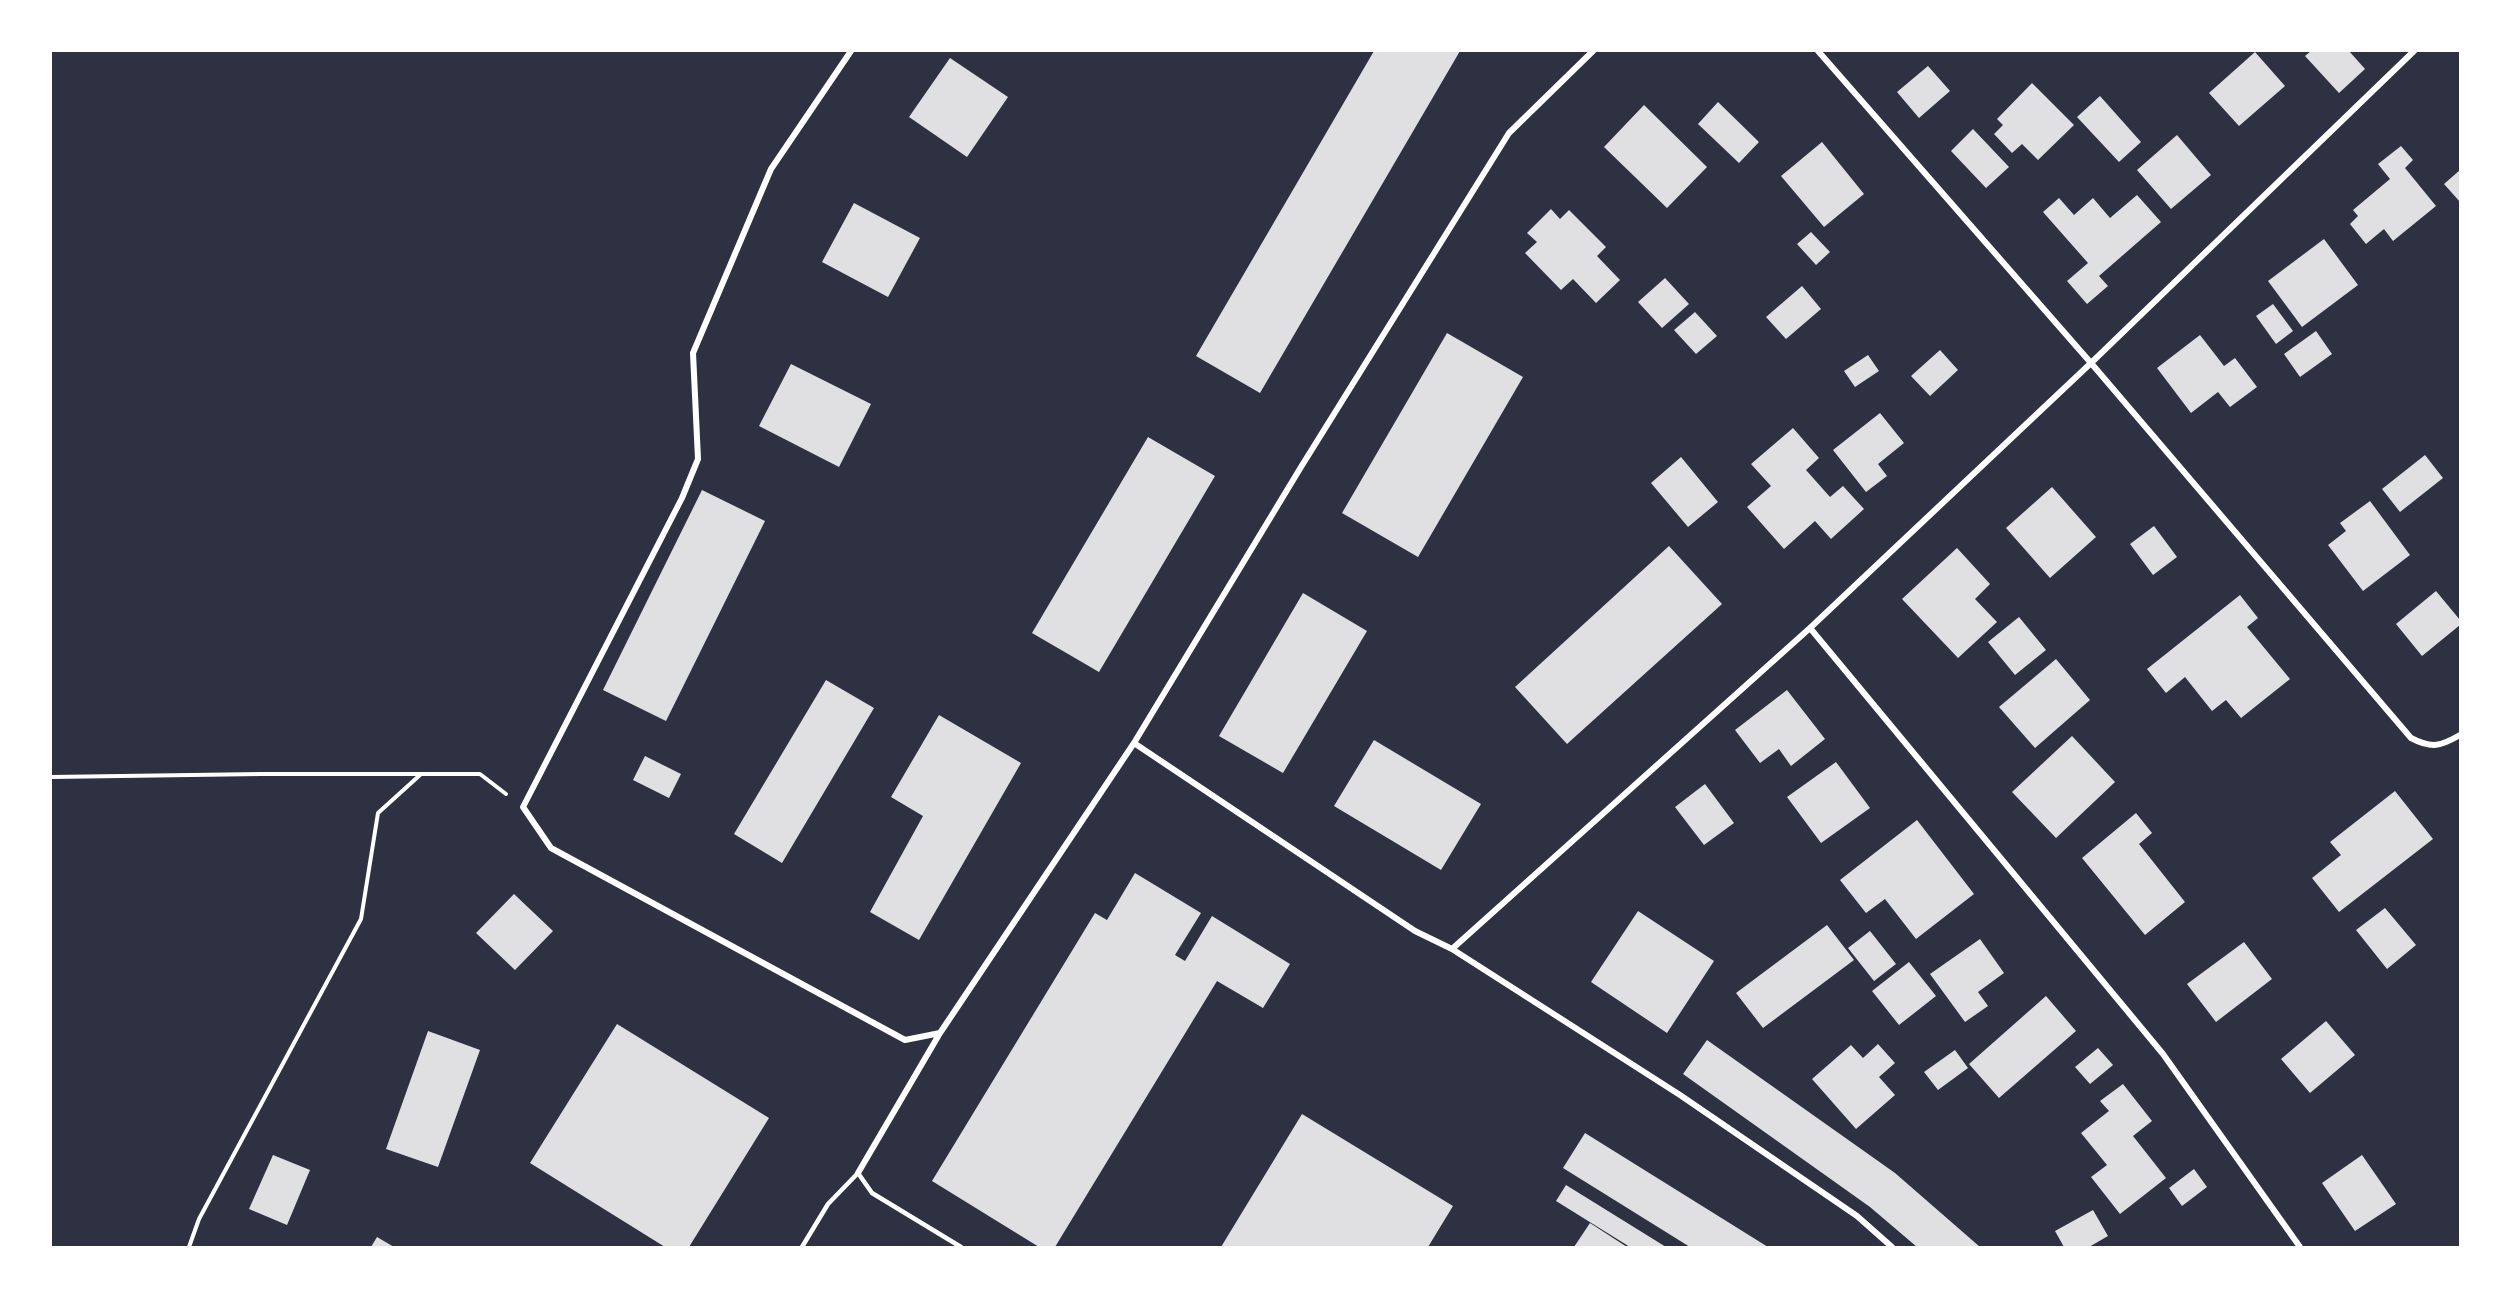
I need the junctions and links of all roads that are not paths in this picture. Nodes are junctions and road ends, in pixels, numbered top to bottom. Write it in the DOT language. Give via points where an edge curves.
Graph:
graph roads {
  1 [pos="851,51"];
  2 [pos="1593,51"];
  3 [pos="1818,51"];
  4 [pos="2414,51"];
  5 [pos="2091,363"];
  6 [pos="1810,628"];
  7 [pos="2460,735"];
  8 [pos="1134,742"];
  9 [pos="1452,949"];
  10 [pos="940,1033"];
  11 [pos="858,1173"];
  12 [pos="802,1247"];
  13 [pos="961,1247"];
  14 [pos="1892,1247"];
  15 [pos="2300,1247"];
  1 -- 10 [label="street" via="771,170 693,353 698,459 682,498 523,807 550,848 905,1040"];
  2 -- 8 [label="street" via="1509,133"];
  3 -- 5 [label="street"];
  4 -- 5 [label="street"];
  5 -- 6 [label="street"];
  5 -- 7 [label="street" via="2411,738 2426,746 2442,744"];
  6 -- 9 [label="street"];
  6 -- 15 [label="street" via="2163,1054"];
  8 -- 9 [label="street" via="1415,932"];
  8 -- 10 [label="street"];
  9 -- 14 [label="street" via="1680,1095 1857,1216"];
  10 -- 11 [label="street"];
  11 -- 12 [label="lane" via="828,1204"];
  11 -- 13 [label="lane" via="872,1193"];
}
